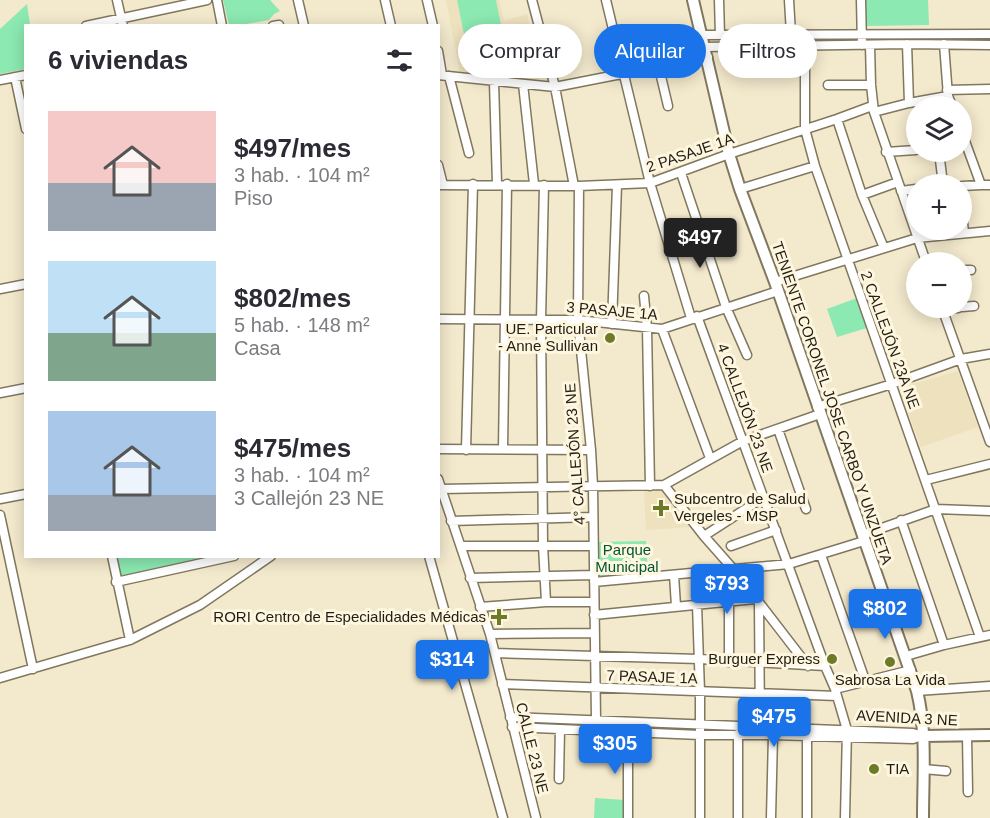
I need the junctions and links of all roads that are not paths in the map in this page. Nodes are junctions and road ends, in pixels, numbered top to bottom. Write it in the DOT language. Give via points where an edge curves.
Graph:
graph roads {
  1 [pos="117,0"];
  2 [pos="207,0"];
  3 [pos="217,0"];
  4 [pos="298,0"];
  5 [pos="385,0"];
  6 [pos="427,0"];
  7 [pos="532,0"];
  8 [pos="606,0"];
  9 [pos="693,0"];
  10 [pos="719,0"];
  11 [pos="789,0"];
  12 [pos="861,0"];
  13 [pos="122,22"];
  14 [pos="104,24"];
  15 [pos="222,24"];
  16 [pos="304,24"];
  17 [pos="391,24"];
  18 [pos="433,24"];
  19 [pos="612,24"];
  20 [pos="699,24"];
  21 [pos="720,24"];
  22 [pos="790,24"];
  23 [pos="862,33"];
  24 [pos="817,34"];
  25 [pos="990,34"];
  26 [pos="907,44"];
  27 [pos="944,44"];
  28 [pos="866,45"];
  29 [pos="990,45"];
  30 [pos="817,46"];
  31 [pos="718,51"];
  32 [pos="706,52"];
  33 [pos="24,75"];
  34 [pos="443,75"];
  35 [pos="15,77"];
  36 [pos="599,78"];
  37 [pos="625,78"];
  38 [pos="661,78"];
  39 [pos="805,78"];
  40 [pos="0,80"];
  41 [pos="494,82"];
  42 [pos="523,84"];
  43 [pos="828,85"];
  44 [pos="871,85"];
  45 [pos="555,87"];
  46 [pos="990,88"];
  47 [pos="947,93"];
  48 [pos="909,96"];
  49 [pos="936,96"];
  50 [pos="948,96"];
  51 [pos="906,104"];
  52 [pos="668,106"];
  53 [pos="873,109"];
  54 [pos="837,119"];
  55 [pos="24,120"];
  56 [pos="806,129"];
  57 [pos="906,151"];
  58 [pos="886,152"];
  59 [pos="469,153"];
  60 [pos="729,154"];
  61 [pos="972,161"];
  62 [pos="815,166"];
  63 [pos="681,173"];
  64 [pos="650,183"];
  65 [pos="473,184"];
  66 [pos="496,184"];
  67 [pos="507,184"];
  68 [pos="534,184"];
  69 [pos="440,185"];
  70 [pos="544,185"];
  71 [pos="617,185"];
  72 [pos="986,185"];
  73 [pos="576,186"];
  74 [pos="899,187"];
  75 [pos="906,188"];
  76 [pos="740,189"];
  77 [pos="862,195"];
  78 [pos="906,207"];
  79 [pos="990,231"];
  80 [pos="972,232"];
  81 [pos="910,240"];
  82 [pos="884,248"];
  83 [pos="847,259"];
  84 [pos="24,284"];
  85 [pos="777,286"];
  86 [pos="0,289"];
  87 [pos="644,296"];
  88 [pos="726,307"];
  89 [pos="694,317"];
  90 [pos="946,318"];
  91 [pos="440,319"];
  92 [pos="469,319"];
  93 [pos="505,319"];
  94 [pos="541,320"];
  95 [pos="578,320"];
  96 [pos="612,324"];
  97 [pos="647,328"];
  98 [pos="662,329"];
  99 [pos="990,354"];
  100 [pos="747,355"];
  101 [pos="961,359"];
  102 [pos="892,384"];
  103 [pos="24,388"];
  104 [pos="0,393"];
  105 [pos="818,410"];
  106 [pos="778,429"];
  107 [pos="743,441"];
  108 [pos="990,442"];
  109 [pos="440,449"];
  110 [pos="503,449"];
  111 [pos="542,449"];
  112 [pos="466,450"];
  113 [pos="591,450"];
  114 [pos="710,458"];
  115 [pos="990,464"];
  116 [pos="926,480"];
  117 [pos="664,484"];
  118 [pos="440,486"];
  119 [pos="592,486"];
  120 [pos="650,486"];
  121 [pos="543,487"];
  122 [pos="441,489"];
  123 [pos="24,494"];
  124 [pos="764,497"];
  125 [pos="0,499"];
  126 [pos="806,509"];
  127 [pos="936,509"];
  128 [pos="990,511"];
  129 [pos="0,515"];
  130 [pos="593,517"];
  131 [pos="542,518"];
  132 [pos="901,520"];
  133 [pos="451,521"];
  134 [pos="776,530"];
  135 [pos="704,536"];
  136 [pos="863,538"];
  137 [pos="543,545"];
  138 [pos="461,546"];
  139 [pos="593,546"];
  140 [pos="731,546"];
  141 [pos="820,555"];
  142 [pos="112,558"];
  143 [pos="219,558"];
  144 [pos="268,558"];
  145 [pos="430,558"];
  146 [pos="789,564"];
  147 [pos="734,570"];
  148 [pos="543,575"];
  149 [pos="674,575"];
  150 [pos="470,578"];
  151 [pos="594,578"];
  152 [pos="116,582"];
  153 [pos="757,601"];
  154 [pos="546,602"];
  155 [pos="594,602"];
  156 [pos="729,602"];
  157 [pos="697,604"];
  158 [pos="676,606"];
  159 [pos="480,607"];
  160 [pos="594,615"];
  161 [pos="595,633"];
  162 [pos="490,634"];
  163 [pos="990,635"];
  164 [pos="980,637"];
  165 [pos="130,639"];
  166 [pos="944,645"];
  167 [pos="495,653"];
  168 [pos="906,656"];
  169 [pos="595,658"];
  170 [pos="699,659"];
  171 [pos="729,662"];
  172 [pos="759,663"];
  173 [pos="808,666"];
  174 [pos="825,666"];
  175 [pos="33,669"];
  176 [pos="911,670"];
  177 [pos="0,678"];
  178 [pos="865,680"];
  179 [pos="502,684"];
  180 [pos="990,686"];
  181 [pos="595,689"];
  182 [pos="917,691"];
  183 [pos="700,692"];
  184 [pos="836,692"];
  185 [pos="760,693"];
  186 [pos="510,717"];
  187 [pos="596,720"];
  188 [pos="699,724"];
  189 [pos="760,727"];
  190 [pos="512,728"];
  191 [pos="560,729"];
  192 [pos="628,732"];
  193 [pos="847,733"];
  194 [pos="738,734"];
  195 [pos="700,735"];
  196 [pos="773,735"];
  197 [pos="990,735"];
  198 [pos="807,736"];
  199 [pos="923,736"];
  200 [pos="967,736"];
  201 [pos="923,769"];
  202 [pos="946,771"];
  203 [pos="559,779"];
  204 [pos="968,792"];
  205 [pos="503,818"];
  206 [pos="536,818"];
  207 [pos="628,818"];
  208 [pos="700,818"];
  209 [pos="738,818"];
  210 [pos="771,818"];
  211 [pos="807,818"];
  212 [pos="845,818"];
  213 [pos="923,818"];
  1 -- 13 [label="street"];
  2 -- 13 [label="street"];
  3 -- 15 [label="street"];
  4 -- 16 [label="street"];
  5 -- 17 [label="street"];
  6 -- 18 [label="street"];
  7 -- 45 [label="street, 4° CALLEJÓN 23 NE"];
  8 -- 19 [label="street, 4 CALLEJÓN 23 NE"];
  9 -- 20 [label="street, TENIENTE CORONEL JOSE CARBO Y UNZUETA"];
  10 -- 21 [label="street"];
  11 -- 22 [label="street"];
  12 -- 23 [label="street"];
  13 -- 14 [label="street"];
  23 -- 24 [label="street"];
  23 -- 25 [label="street"];
  23 -- 28 [label="street"];
  26 -- 27 [label="street"];
  26 -- 28 [label="street"];
  26 -- 48 [label="street"];
  27 -- 29 [label="street"];
  27 -- 47 [label="street"];
  28 -- 30 [label="street"];
  28 -- 44 [label="street"];
  31 -- 32 [label="street"];
  32 -- 60 [label="street, TENIENTE CORONEL JOSE CARBO Y UNZUETA"];
  33 -- 35 [label="street"];
  34 -- 41 [label="street"];
  34 -- 59 [label="street"];
  35 -- 40 [label="street"];
  35 -- 55 [label="street"];
  36 -- 45 [label="street"];
  37 -- 64 [label="street, 4 CALLEJÓN 23 NE"];
  38 -- 52 [label="street"];
  39 -- 56 [label="street, 2 CALLEJÓN 23A NE"];
  41 -- 42 [label="street"];
  41 -- 66 [label="street"];
  42 -- 45 [label="street"];
  42 -- 68 [label="street"];
  43 -- 44 [label="street"];
  44 -- 53 [label="street"];
  45 -- 73 [label="street, 4° CALLEJÓN 23 NE"];
  46 -- 47 [label="street, 2 PASAJE 1A"];
  47 -- 49 [label="street, 2 PASAJE 1A"];
  47 -- 50 [label="street"];
  51 -- 53 [label="street, 2 PASAJE 1A"];
  53 -- 54 [label="street, 2 PASAJE 1A"];
  53 -- 58 [label="street"];
  54 -- 56 [label="street, 2 PASAJE 1A"];
  54 -- 77 [label="street"];
  56 -- 60 [label="street, 2 PASAJE 1A"];
  56 -- 62 [label="street, 2 CALLEJÓN 23A NE"];
  57 -- 58 [label="street"];
  58 -- 74 [label="street"];
  60 -- 63 [label="street, 2 PASAJE 1A"];
  60 -- 76 [label="street, TENIENTE CORONEL JOSE CARBO Y UNZUETA"];
  61 -- 72 [label="street"];
  62 -- 76 [label="street"];
  62 -- 83 [label="street, 2 CALLEJÓN 23A NE"];
  63 -- 64 [label="street, 2 PASAJE 1A"];
  63 -- 88 [label="street"];
  64 -- 71 [label="street, 2 PASAJE 1A"];
  64 -- 89 [label="street, 4 CALLEJÓN 23 NE"];
  65 -- 66 [label="street, 2 PASAJE 1A"];
  65 -- 69 [label="street, 2 PASAJE 1A"];
  65 -- 92 [label="street"];
  66 -- 67 [label="street, 2 PASAJE 1A"];
  67 -- 68 [label="street, 2 PASAJE 1A"];
  67 -- 93 [label="street"];
  68 -- 70 [label="street, 2 PASAJE 1A"];
  70 -- 73 [label="street, 2 PASAJE 1A"];
  70 -- 94 [label="street"];
  71 -- 73 [label="street, 2 PASAJE 1A"];
  71 -- 96 [label="street"];
  73 -- 95 [label="street, 4° CALLEJÓN 23 NE"];
  74 -- 75 [label="street"];
  74 -- 77 [label="street"];
  74 -- 78 [label="street"];
  76 -- 85 [label="street, TENIENTE CORONEL JOSE CARBO Y UNZUETA"];
  77 -- 82 [label="street"];
  79 -- 80 [label="street, 3 PASAJE 1A"];
  81 -- 82 [label="street, 3 PASAJE 1A"];
  82 -- 83 [label="street, 3 PASAJE 1A"];
  83 -- 85 [label="street, 3 PASAJE 1A"];
  83 -- 102 [label="street, 2 CALLEJÓN 23A NE"];
  84 -- 86 [label="street"];
  85 -- 88 [label="street, 3 PASAJE 1A"];
  85 -- 105 [label="street, TENIENTE CORONEL JOSE CARBO Y UNZUETA"];
  87 -- 97 [label="street"];
  88 -- 89 [label="street, 3 PASAJE 1A"];
  88 -- 100 [label="street"];
  89 -- 98 [label="street, 3 PASAJE 1A"];
  89 -- 107 [label="street, 4 CALLEJÓN 23 NE"];
  90 -- 101 [label="street"];
  91 -- 92 [label="street, 3 PASAJE 1A"];
  92 -- 93 [label="street, 3 PASAJE 1A"];
  92 -- 112 [label="street"];
  93 -- 94 [label="street, 3 PASAJE 1A"];
  93 -- 110 [label="street"];
  94 -- 95 [label="street, 3 PASAJE 1A"];
  94 -- 111 [label="street"];
  95 -- 96 [label="street, 3 PASAJE 1A"];
  95 -- 113 [label="street, 4° CALLEJÓN 23 NE"];
  96 -- 97 [label="street, 3 PASAJE 1A"];
  97 -- 98 [label="street, 3 PASAJE 1A"];
  97 -- 120 [label="street"];
  98 -- 114 [label="street"];
  99 -- 101 [label="street"];
  101 -- 102 [label="street"];
  101 -- 108 [label="street"];
  102 -- 105 [label="street"];
  102 -- 116 [label="street, 2 CALLEJÓN 23A NE"];
  103 -- 104 [label="street"];
  105 -- 106 [label="street"];
  105 -- 136 [label="street, TENIENTE CORONEL JOSE CARBO Y UNZUETA"];
  106 -- 107 [label="street"];
  106 -- 126 [label="street"];
  107 -- 114 [label="street"];
  107 -- 124 [label="street, 4 CALLEJÓN 23 NE"];
  109 -- 112 [label="street"];
  110 -- 111 [label="street"];
  110 -- 112 [label="street"];
  111 -- 113 [label="street"];
  111 -- 121 [label="street"];
  113 -- 119 [label="street, 4° CALLEJÓN 23 NE"];
  114 -- 117 [label="street"];
  115 -- 116 [label="street"];
  116 -- 127 [label="street, 2 CALLEJÓN 23A NE"];
  117 -- 120 [label="street"];
  117 -- 135 [label="street"];
  118 -- 122 [label="street, CALLE 23 NE"];
  119 -- 120 [label="street"];
  119 -- 121 [label="street"];
  119 -- 130 [label="street, 4° CALLEJÓN 23 NE"];
  121 -- 122 [label="street"];
  121 -- 131 [label="street"];
  122 -- 133 [label="street, CALLE 23 NE"];
  123 -- 125 [label="street"];
  124 -- 134 [label="street, 4 CALLEJÓN 23 NE"];
  124 -- 135 [label="street"];
  127 -- 128 [label="street"];
  127 -- 132 [label="street"];
  127 -- 164 [label="street, 2 CALLEJÓN 23A NE"];
  129 -- 175 [label="street"];
  130 -- 131 [label="street"];
  130 -- 139 [label="street, 4° CALLEJÓN 23 NE"];
  131 -- 133 [label="street"];
  131 -- 137 [label="street"];
  132 -- 136 [label="street"];
  132 -- 166 [label="street"];
  133 -- 138 [label="street, CALLE 23 NE"];
  134 -- 140 [label="street"];
  134 -- 146 [label="street, 4 CALLEJÓN 23 NE"];
  135 -- 147 [label="street"];
  136 -- 141 [label="street"];
  136 -- 168 [label="street, TENIENTE CORONEL JOSE CARBO Y UNZUETA"];
  137 -- 138 [label="street"];
  137 -- 139 [label="street"];
  137 -- 148 [label="street"];
  138 -- 150 [label="street, CALLE 23 NE"];
  139 -- 151 [label="street, 4° CALLEJÓN 23 NE"];
  141 -- 146 [label="street"];
  141 -- 178 [label="street"];
  142 -- 152 [label="street"];
  143 -- 152 [label="street"];
  144 -- 165 [label="street" via="200,604"];
  145 -- 205 [label="street"];
  146 -- 147 [label="street"];
  146 -- 174 [label="street, 4 CALLEJÓN 23 NE"];
  147 -- 149 [label="street"];
  147 -- 153 [label="street"];
  148 -- 150 [label="street"];
  148 -- 151 [label="street"];
  148 -- 154 [label="street"];
  149 -- 151 [label="street"];
  149 -- 158 [label="street"];
  150 -- 159 [label="street, CALLE 23 NE"];
  151 -- 155 [label="street, 4° CALLEJÓN 23 NE"];
  152 -- 165 [label="street"];
  153 -- 156 [label="street"];
  153 -- 172 [label="street"];
  153 -- 173 [label="street"];
  154 -- 155 [label="street"];
  154 -- 159 [label="street"];
  155 -- 160 [label="street, 4° CALLEJÓN 23 NE"];
  156 -- 157 [label="street"];
  156 -- 171 [label="street"];
  157 -- 158 [label="street"];
  157 -- 170 [label="street"];
  158 -- 160 [label="street"];
  159 -- 162 [label="street, CALLE 23 NE"];
  160 -- 161 [label="street, 4° CALLEJÓN 23 NE"];
  161 -- 162 [label="street"];
  161 -- 169 [label="street, 4° CALLEJÓN 23 NE"];
  162 -- 167 [label="street, CALLE 23 NE"];
  163 -- 164 [label="street"];
  164 -- 166 [label="street"];
  165 -- 175 [label="street"];
  166 -- 168 [label="street"];
  167 -- 169 [label="street"];
  167 -- 179 [label="street, CALLE 23 NE"];
  168 -- 176 [label="street, TENIENTE CORONEL JOSE CARBO Y UNZUETA"];
  169 -- 170 [label="street"];
  169 -- 181 [label="street, 4° CALLEJÓN 23 NE"];
  170 -- 171 [label="street"];
  170 -- 183 [label="street"];
  171 -- 172 [label="street"];
  172 -- 173 [label="street"];
  172 -- 185 [label="street"];
  173 -- 174 [label="street"];
  174 -- 184 [label="street, 4 CALLEJÓN 23 NE"];
  175 -- 177 [label="street"];
  176 -- 178 [label="street, 7 PASAJE 1A"];
  176 -- 182 [label="street, TENIENTE CORONEL JOSE CARBO Y UNZUETA"];
  178 -- 184 [label="street, 7 PASAJE 1A"];
  179 -- 181 [label="street, 7 PASAJE 1A"];
  179 -- 186 [label="street, CALLE 23 NE"];
  180 -- 182 [label="street"];
  181 -- 183 [label="street, 7 PASAJE 1A"];
  181 -- 187 [label="street, 4° CALLEJÓN 23 NE"];
  182 -- 199 [label="street, TENIENTE CORONEL JOSE CARBO Y UNZUETA"];
  183 -- 185 [label="street, 7 PASAJE 1A"];
  183 -- 188 [label="street"];
  184 -- 185 [label="street, 7 PASAJE 1A"];
  184 -- 193 [label="street, 4 CALLEJÓN 23 NE"];
  185 -- 189 [label="street"];
  186 -- 187 [label="street"];
  186 -- 190 [label="street, CALLE 23 NE"];
  187 -- 188 [label="street"];
  188 -- 189 [label="street"];
  188 -- 195 [label="street"];
  189 -- 193 [label="street"];
  190 -- 191 [label="street"];
  190 -- 206 [label="street, CALLE 23 NE"];
  191 -- 192 [label="street"];
  191 -- 203 [label="street"];
  192 -- 195 [label="street"];
  192 -- 207 [label="street"];
  193 -- 198 [label="street"];
  193 -- 199 [label="street, AVENIDA 3 NE"];
  193 -- 212 [label="street, 4 CALLEJÓN 23 NE"];
  194 -- 195 [label="street"];
  194 -- 196 [label="street"];
  194 -- 209 [label="street"];
  195 -- 208 [label="street"];
  196 -- 198 [label="street"];
  196 -- 210 [label="street"];
  197 -- 200 [label="street, AVENIDA 3 NE"];
  198 -- 211 [label="street"];
  199 -- 200 [label="street, AVENIDA 3 NE"];
  199 -- 201 [label="street, TENIENTE CORONEL JOSE CARBO Y UNZUETA"];
  200 -- 204 [label="street"];
  201 -- 202 [label="street"];
  201 -- 213 [label="street, TENIENTE CORONEL JOSE CARBO Y UNZUETA"];
}
